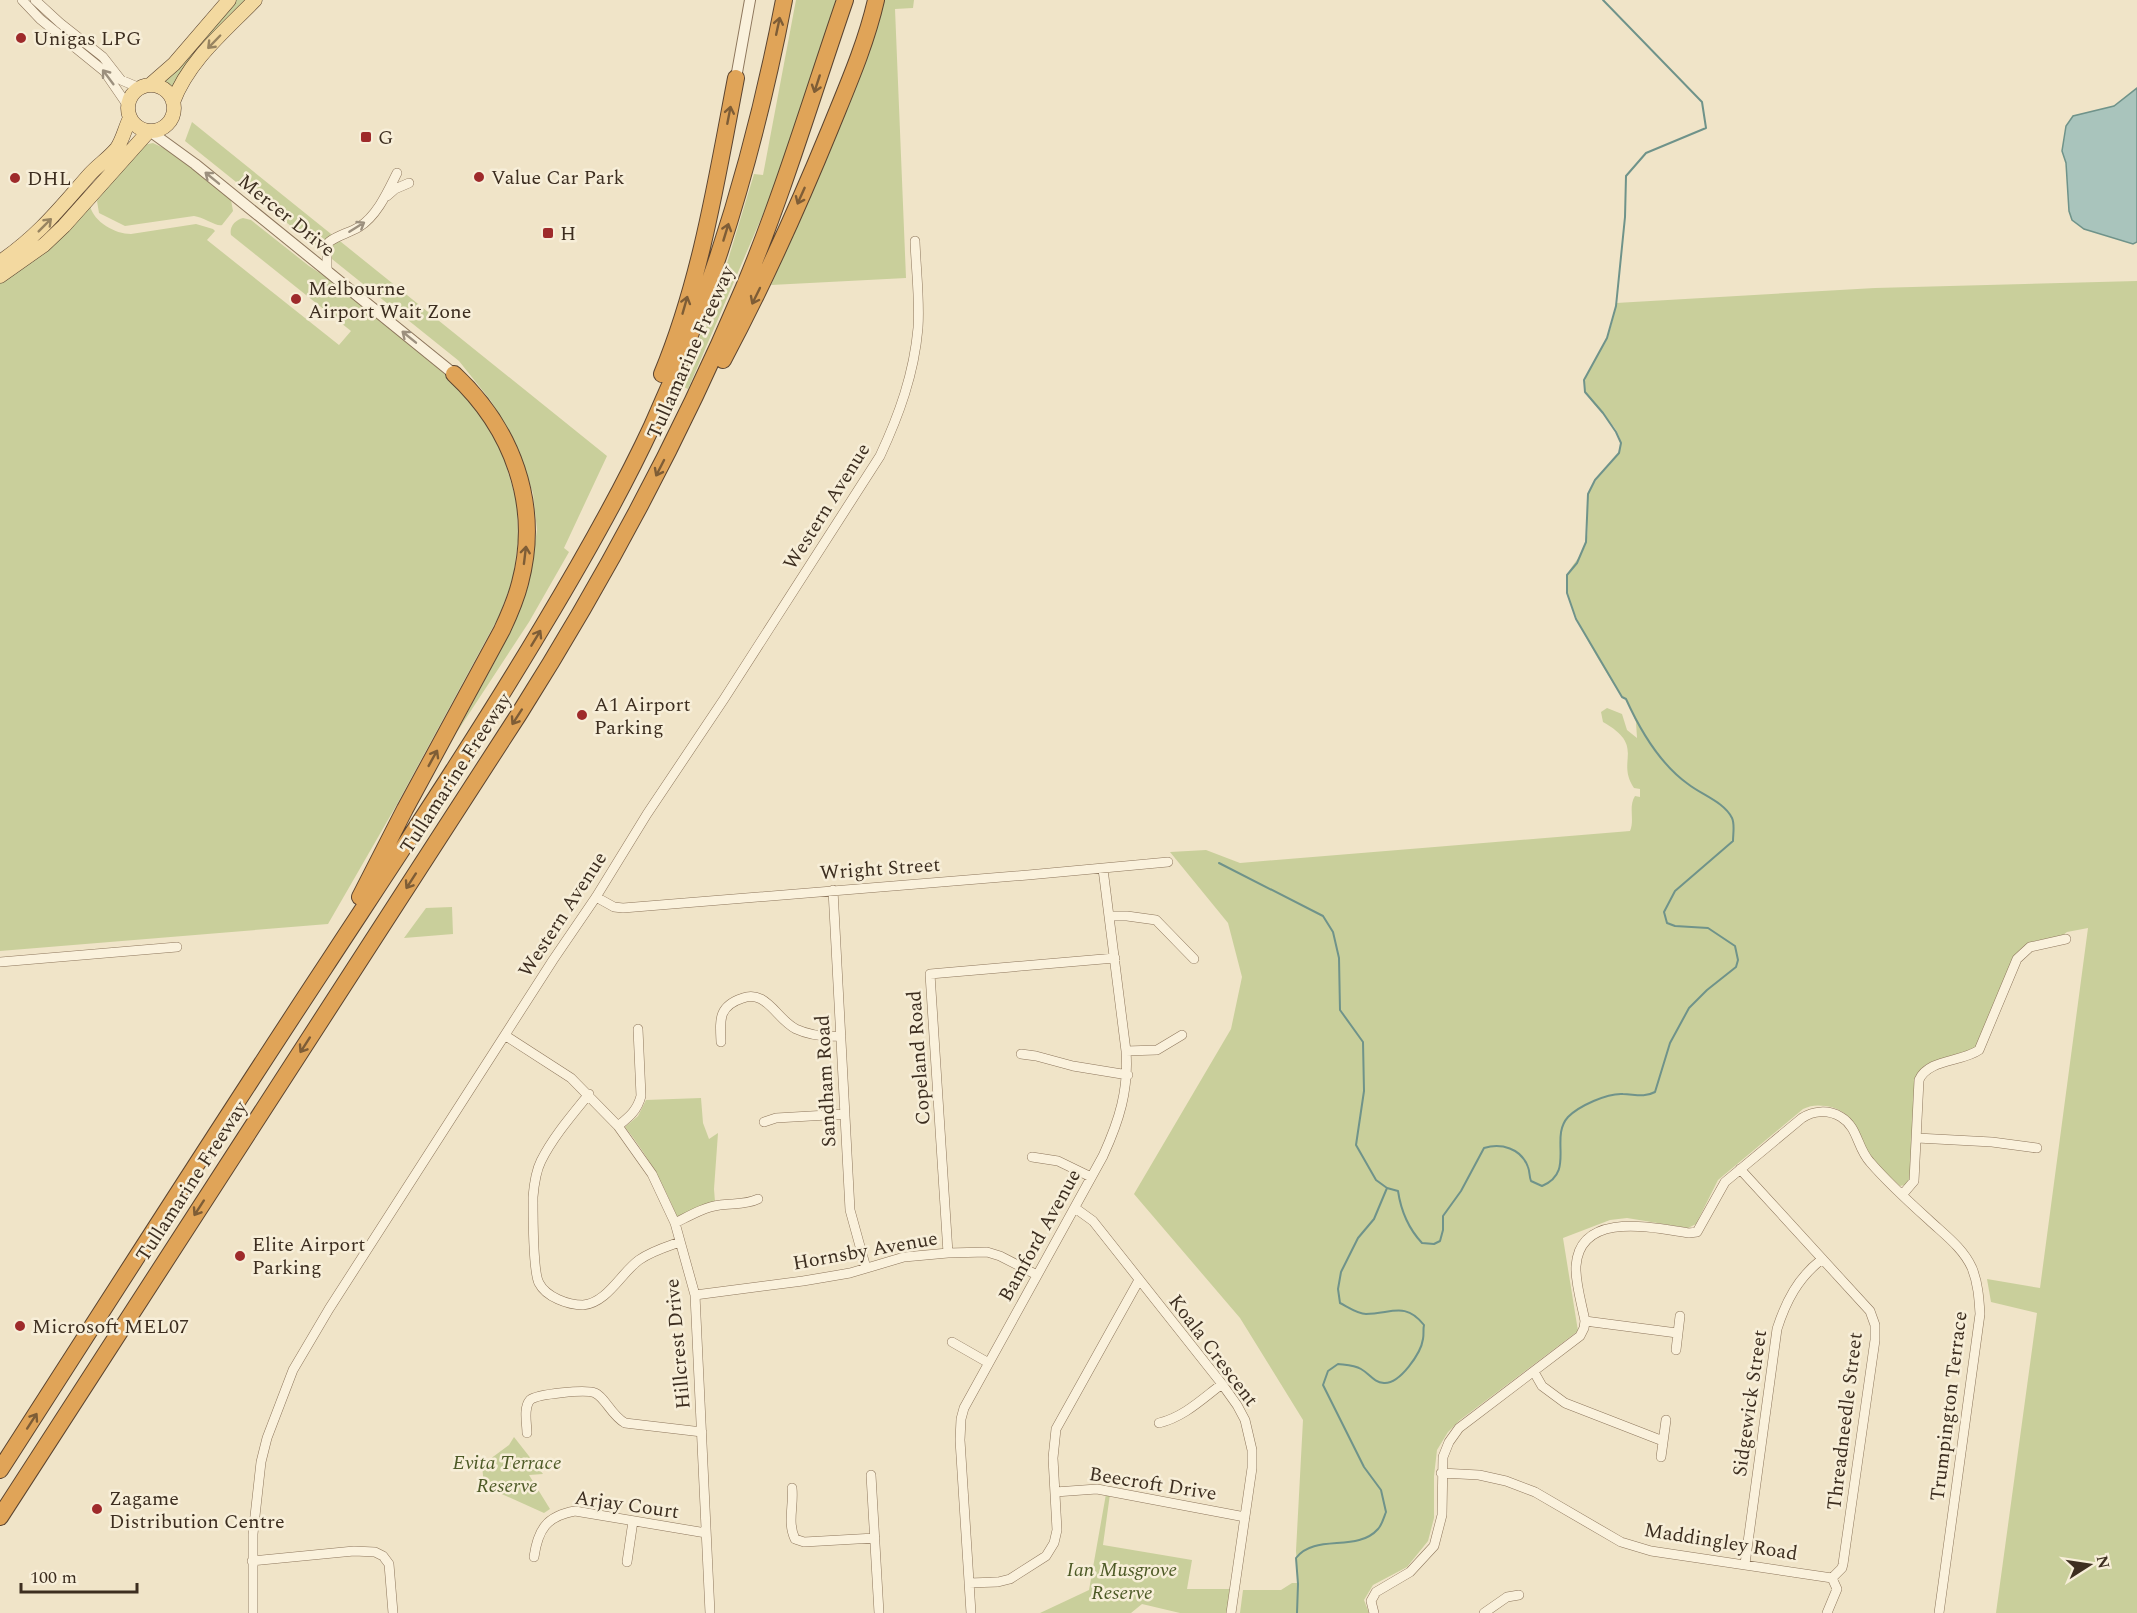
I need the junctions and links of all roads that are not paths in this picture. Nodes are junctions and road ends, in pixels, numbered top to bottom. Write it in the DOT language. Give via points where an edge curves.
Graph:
graph roads {
  1 [pos="22,0"];
  2 [pos="35,0"];
  3 [pos="229,0"];
  4 [pos="255,0"];
  5 [pos="750,0"];
  6 [pos="784,0"];
  7 [pos="845,0"];
  8 [pos="876,0"];
  9 [pos="736,78"];
  10 [pos="145,86"];
  11 [pos="173,102"];
  12 [pos="129,112"];
  13 [pos="150,132"];
  14 [pos="397,173"];
  15 [pos="408,183"];
  16 [pos="381,201"];
  17 [pos="915,241"];
  18 [pos="0,262"];
  19 [pos="327,270"];
  20 [pos="0,276"];
  21 [pos="454,374"];
  22 [pos="686,415"];
  23 [pos="564,591"];
  24 [pos="1168,861"];
  25 [pos="1103,868"];
  26 [pos="833,890"];
  27 [pos="596,897"];
  28 [pos="1109,916"];
  29 [pos="2066,939"];
  30 [pos="177,947"];
  31 [pos="1114,958"];
  32 [pos="1194,959"];
  33 [pos="0,962"];
  34 [pos="323,970"];
  35 [pos="638,1029"];
  36 [pos="1182,1035"];
  37 [pos="506,1036"];
  38 [pos="841,1036"];
  39 [pos="721,1042"];
  40 [pos="1126,1051"];
  41 [pos="1021,1054"];
  42 [pos="1128,1075"];
  43 [pos="589,1094"];
  44 [pos="845,1114"];
  45 [pos="764,1122"];
  46 [pos="618,1126"];
  47 [pos="1917,1138"];
  48 [pos="2037,1148"];
  49 [pos="1032,1157"];
  50 [pos="1740,1169"];
  51 [pos="1091,1178"];
  52 [pos="1902,1196"];
  53 [pos="758,1200"];
  54 [pos="1075,1208"];
  55 [pos="675,1223"];
  56 [pos="680,1242"];
  57 [pos="948,1253"];
  58 [pos="1821,1260"];
  59 [pos="866,1268"];
  60 [pos="1037,1275"];
  61 [pos="1139,1280"];
  62 [pos="694,1295"];
  63 [pos="1680,1316"];
  64 [pos="1584,1321"];
  65 [pos="1677,1333"];
  66 [pos="952,1342"];
  67 [pos="1676,1350"];
  68 [pos="987,1362"];
  69 [pos="1534,1372"];
  70 [pos="1222,1384"];
  71 [pos="1666,1420"];
  72 [pos="1159,1423"];
  73 [pos="702,1432"];
  74 [pos="527,1433"];
  75 [pos="1663,1441"];
  76 [pos="1661,1457"];
  77 [pos="0,1470"];
  78 [pos="1441,1473"];
  79 [pos="871,1475"];
  80 [pos="792,1488"];
  81 [pos="1055,1492"];
  82 [pos="0,1517"];
  83 [pos="1245,1517"];
  84 [pos="633,1521"];
  85 [pos="706,1533"];
  86 [pos="875,1538"];
  87 [pos="534,1557"];
  88 [pos="252,1561"];
  89 [pos="627,1562"];
  90 [pos="1745,1564"];
  91 [pos="1832,1578"];
  92 [pos="969,1583"];
  93 [pos="1519,1595"];
  94 [pos="253,1613"];
  95 [pos="393,1613"];
  96 [pos="710,1613"];
  97 [pos="879,1613"];
  98 [pos="971,1613"];
  99 [pos="1231,1613"];
  100 [pos="1374,1613"];
  101 [pos="1484,1613"];
  102 [pos="1827,1613"];
  103 [pos="1939,1613"];
  12 -- 1 [label="street, one-way" via="104,71"];
  2 -- 10 [label="street" via="105,58 121,80"];
  3 -- 10 [label="main road" via="174,64"];
  4 -- 11 [label="main road, one-way" via="191,69"];
  5 -- 9 [label="street"];
  23 -- 6 [label="highway, Tullamarine Freeway, one-way" via="628,476 694,325 744,174"];
  7 -- 22 [label="highway, Tullamarine Freeway, one-way" via="769,223"];
  8 -- 22 [label="highway, one-way" via="814,169 766,274 697,408"];
  23 -- 9 [label="highway, one-way" via="633,444 680,326 711,210"];
  10 -- 11 [label="main road" via="165,90"];
  10 -- 12 [label="main road" via="134,92"];
  11 -- 13 [label="main road" via="171,121"];
  12 -- 13 [label="main road" via="136,126"];
  18 -- 12 [label="main road, one-way" via="33,237 113,152 120,143"];
  19 -- 13 [label="street, Mercer Drive, one-way"];
  13 -- 20 [label="main road" via="64,226"];
  14 -- 16 [label="street"];
  15 -- 16 [label="street"];
  19 -- 16 [label="street, one-way" via="329,242 360,227"];
  17 -- 27 [label="street, Western Avenue" via="918,326 914,358 884,447"];
  21 -- 19 [label="street, Mercer Drive, one-way"];
  34 -- 21 [label="highway, one-way" via="502,630 520,583 526,518 517,469 486,407"];
  22 -- 82 [label="highway, Tullamarine Freeway, one-way" via="633,520 548,668"];
  34 -- 23 [label="highway, Tullamarine Freeway, one-way" via="486,722"];
  24 -- 25 [label="street, Wright Street"];
  25 -- 26 [label="street, Wright Street"];
  25 -- 28 [label="street, Bamford Avenue"];
  26 -- 27 [label="street, Wright Street" via="623,908"];
  26 -- 38 [label="street, Sandham Road"];
  27 -- 37 [label="street, Western Avenue"];
  28 -- 31 [label="street, Bamford Avenue"];
  28 -- 32 [label="street" via="1156,920"];
  29 -- 47 [label="street" via="2030,947 2017,959 1979,1050 1921,1075"];
  30 -- 33 [label="street"];
  31 -- 40 [label="street, Bamford Avenue"];
  31 -- 57 [label="street, Copeland Road" via="930,974"];
  77 -- 34 [label="highway, Tullamarine Freeway, one-way"];
  35 -- 46 [label="street" via="641,1096 633,1114"];
  36 -- 40 [label="street" via="1157,1050"];
  37 -- 43 [label="street, Hillcrest Drive" via="553,1065"];
  37 -- 88 [label="street, Western Avenue" via="293,1370 261,1462"];
  38 -- 39 [label="street" via="821,1037 796,1029 762,999 747,997 724,1009"];
  38 -- 44 [label="street, Sandham Road"];
  40 -- 42 [label="street, Bamford Avenue"];
  41 -- 42 [label="street"];
  42 -- 51 [label="street, Bamford Avenue" via="1120,1115"];
  43 -- 46 [label="street, Hillcrest Drive"];
  43 -- 56 [label="street" via="562,1128 536,1174 533,1197 539,1283 552,1296 583,1305 599,1300 640,1259"];
  44 -- 45 [label="street"];
  44 -- 59 [label="street, Sandham Road" via="850,1210"];
  46 -- 55 [label="street, Hillcrest Drive" via="652,1174"];
  47 -- 48 [label="street"];
  47 -- 52 [label="street" via="1914,1181"];
  49 -- 51 [label="street" via="1058,1161"];
  50 -- 52 [label="street, Trumpington Terrace" via="1809,1113 1830,1112 1854,1129 1868,1161"];
  50 -- 58 [label="street, Threadneedle Street"];
  50 -- 64 [label="street, Trumpington Terrace" via="1720,1188 1697,1232 1636,1225 1603,1230 1590,1238 1580,1250 1576,1267"];
  51 -- 54 [label="street, Bamford Avenue"];
  52 -- 103 [label="street, Trumpington Terrace" via="1956,1245 1977,1282 1979,1296 1980,1314"];
  53 -- 55 [label="street" via="705,1208"];
  54 -- 60 [label="street, Bamford Avenue"];
  54 -- 61 [label="street, Koala Crescent" via="1093,1221"];
  55 -- 56 [label="street, Hillcrest Drive"];
  56 -- 62 [label="street, Hillcrest Drive"];
  57 -- 59 [label="street, Hornsby Avenue" via="904,1257"];
  57 -- 60 [label="street, Hornsby Avenue" via="987,1252"];
  58 -- 90 [label="street, Sidgewick Street" via="1794,1289 1777,1329"];
  58 -- 91 [label="street, Threadneedle Street" via="1870,1311 1875,1325 1843,1564"];
  59 -- 62 [label="street, Hornsby Avenue" via="803,1281"];
  60 -- 68 [label="street, Bamford Avenue"];
  61 -- 70 [label="street, Koala Crescent"];
  61 -- 81 [label="street" via="1056,1429"];
  62 -- 73 [label="street, Hillcrest Drive"];
  63 -- 65 [label="street"];
  64 -- 65 [label="street"];
  64 -- 69 [label="street" via="1580,1336"];
  65 -- 67 [label="street"];
  66 -- 68 [label="street"];
  68 -- 92 [label="street, Bamford Avenue" via="964,1408 960,1429"];
  69 -- 75 [label="street" via="1542,1386 1565,1402"];
  69 -- 78 [label="street" via="1459,1428 1446,1450"];
  70 -- 72 [label="street" via="1185,1413"];
  70 -- 83 [label="street, Koala Crescent" via="1237,1405 1251,1438 1252,1468"];
  71 -- 75 [label="street"];
  73 -- 74 [label="street" via="625,1423 615,1417 596,1393 587,1392 540,1395 530,1400 526,1410"];
  73 -- 85 [label="street, Hillcrest Drive"];
  75 -- 76 [label="street"];
  78 -- 90 [label="street, Maddingley Road" via="1506,1481 1535,1492 1621,1542 1651,1551"];
  78 -- 100 [label="street" via="1442,1515 1434,1546 1410,1572 1376,1592 1371,1601"];
  79 -- 86 [label="street"];
  80 -- 86 [label="street" via="790,1520 795,1539 804,1542"];
  81 -- 83 [label="street, Beecroft Drive" via="1097,1489"];
  81 -- 92 [label="street" via="1057,1530 1046,1556 1010,1579"];
  83 -- 99 [label="street, Koala Crescent"];
  84 -- 85 [label="street, Arjay Court"];
  84 -- 87 [label="street, Arjay Court" via="575,1510 561,1514 541,1532"];
  84 -- 89 [label="street"];
  85 -- 96 [label="street, Hillcrest Drive"];
  86 -- 97 [label="street"];
  88 -- 94 [label="street, Western Avenue"];
  88 -- 95 [label="street" via="375,1552 389,1564"];
  90 -- 91 [label="street, Maddingley Road"];
  91 -- 102 [label="street, Threadneedle Street" via="1837,1589"];
  92 -- 98 [label="street, Bamford Avenue"];
  93 -- 101 [label="street" via="1507,1597"];
}
